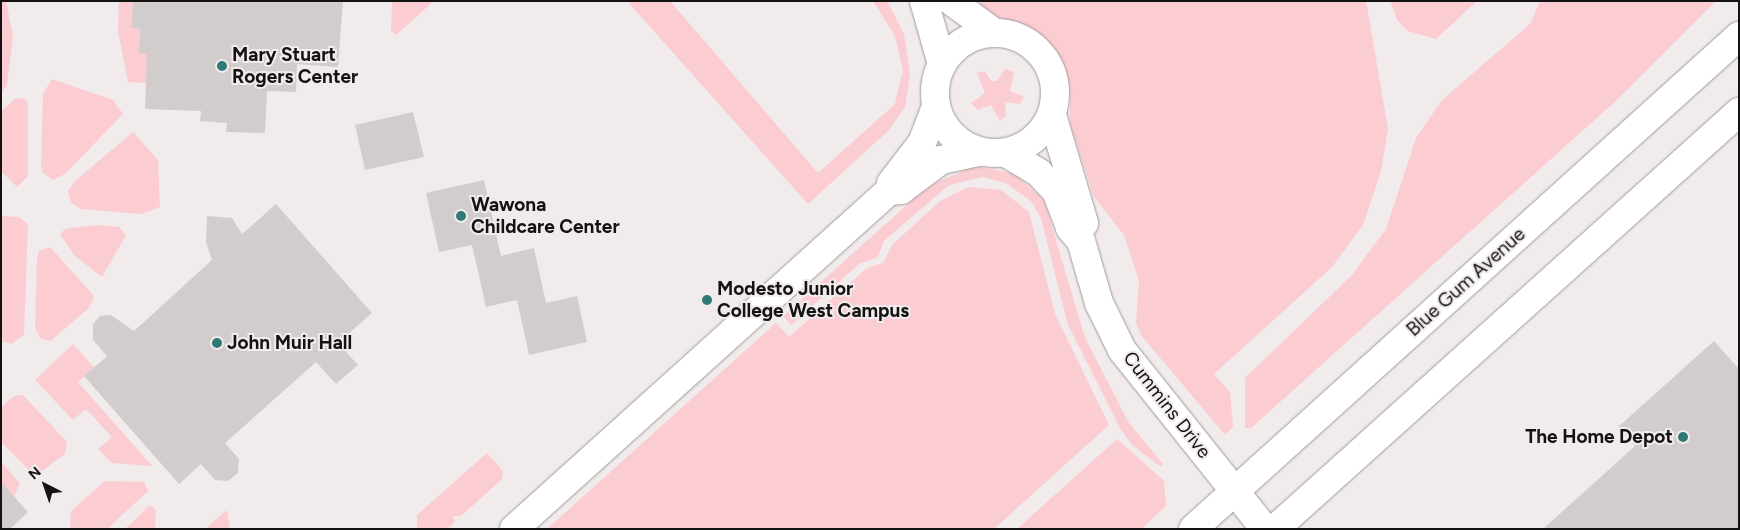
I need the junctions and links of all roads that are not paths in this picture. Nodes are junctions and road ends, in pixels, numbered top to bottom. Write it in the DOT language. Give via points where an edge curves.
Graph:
graph roads {
  1 [pos="924,1"];
  2 [pos="951,1"];
  3 [pos="996,32"];
  4 [pos="1739,36"];
  5 [pos="942,64"];
  6 [pos="936,107"];
  7 [pos="1739,112"];
  8 [pos="1052,115"];
  9 [pos="979,152"];
  10 [pos="1006,153"];
  11 [pos="889,192"];
  12 [pos="1081,241"];
  13 [pos="1236,492"];
  14 [pos="514,529"];
  15 [pos="1193,529"];
  16 [pos="1266,529"];
  17 [pos="1275,529"];
  1 -- 5 [label="street"];
  2 -- 3 [label="street"];
  3 -- 5 [label="street" via="963,41"];
  3 -- 8 [label="street" via="1024,40 1047,61 1056,90"];
  4 -- 13 [label="street, Blue Gum Avenue"];
  5 -- 6 [label="street" via="936,79"];
  6 -- 9 [label="street" via="950,134"];
  6 -- 11 [label="street" via="922,143 892,179"];
  7 -- 17 [label="street"];
  8 -- 10 [label="street" via="1033,140"];
  8 -- 12 [label="street, Cummins Drive" via="1085,228"];
  9 -- 10 [label="street"];
  9 -- 11 [label="street" via="941,160 901,190"];
  10 -- 12 [label="street, Cummins Drive" via="1047,181"];
  11 -- 14 [label="street"];
  12 -- 13 [label="street, Cummins Drive" via="1091,283 1122,350"];
  13 -- 15 [label="street, Blue Gum Avenue"];
  13 -- 16 [label="street, Cummins Drive"];
}
